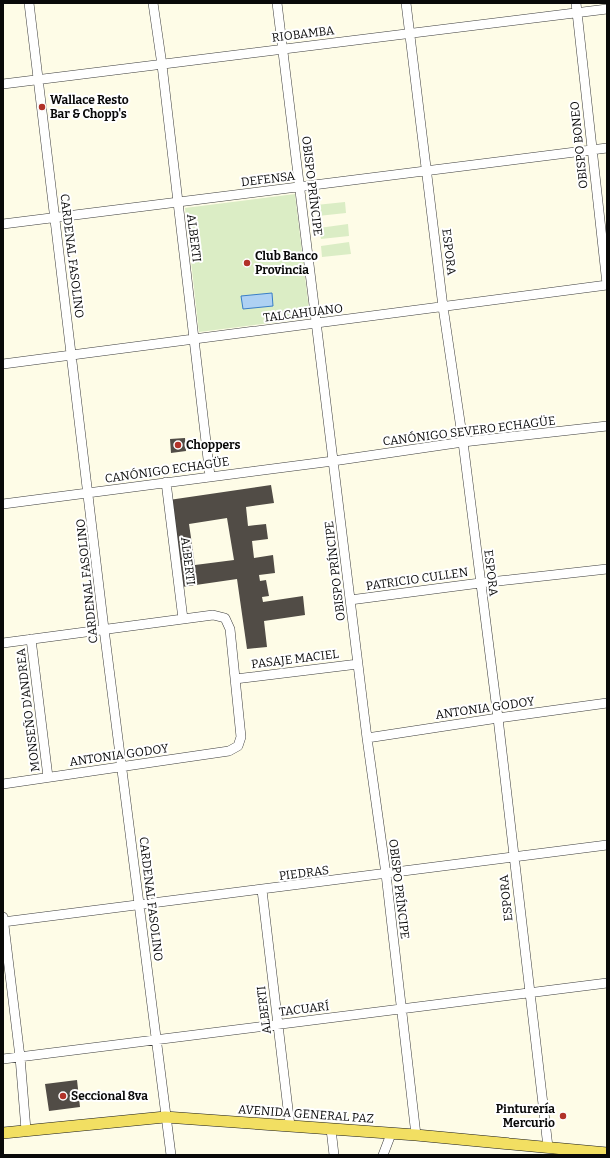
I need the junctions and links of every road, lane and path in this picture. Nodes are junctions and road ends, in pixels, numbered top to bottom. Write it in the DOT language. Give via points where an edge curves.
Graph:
graph roads {
  1 [pos="29,3"];
  2 [pos="153,3"];
  3 [pos="277,3"];
  4 [pos="406,3"];
  5 [pos="576,3"];
  6 [pos="607,9"];
  7 [pos="577,14"];
  8 [pos="410,34"];
  9 [pos="283,48"];
  10 [pos="162,65"];
  11 [pos="38,80"];
  12 [pos="3,84"];
  13 [pos="607,148"];
  14 [pos="591,150"];
  15 [pos="427,172"];
  16 [pos="300,186"];
  17 [pos="177,202"];
  18 [pos="55,217"];
  19 [pos="3,224"];
  20 [pos="607,285"];
  21 [pos="443,307"];
  22 [pos="317,323"];
  23 [pos="194,339"];
  24 [pos="72,355"];
  25 [pos="3,364"];
  26 [pos="607,426"];
  27 [pos="463,442"];
  28 [pos="333,461"];
  29 [pos="210,476"];
  30 [pos="166,482"];
  31 [pos="89,493"];
  32 [pos="3,504"];
  33 [pos="607,569"];
  34 [pos="480,583"];
  35 [pos="350,600"];
  36 [pos="183,620"];
  37 [pos="104,629"];
  38 [pos="31,639"];
  39 [pos="3,643"];
  40 [pos="358,664"];
  41 [pos="235,678"];
  42 [pos="607,704"];
  43 [pos="498,718"];
  44 [pos="367,738"];
  45 [pos="122,766"];
  46 [pos="48,777"];
  47 [pos="3,784"];
  48 [pos="607,845"];
  49 [pos="514,858"];
  50 [pos="386,874"];
  51 [pos="262,890"];
  52 [pos="139,906"];
  53 [pos="3,920"];
  54 [pos="607,983"];
  55 [pos="529,993"];
  56 [pos="402,1009"];
  57 [pos="278,1025"];
  58 [pos="156,1040"];
  59 [pos="20,1057"];
  60 [pos="3,1059"];
  61 [pos="165,1117"];
  62 [pos="290,1126"];
  63 [pos="331,1129"];
  64 [pos="26,1130"];
  65 [pos="3,1133"];
  66 [pos="391,1134"];
  67 [pos="416,1135"];
  68 [pos="548,1148"];
  69 [pos="607,1153"];
  70 [pos="171,1155"];
  71 [pos="334,1155"];
  72 [pos="383,1155"];
  1 -- 11 [label="street, CARDENAL FASOLINO"];
  2 -- 10 [label="street, ALBERTI"];
  3 -- 9 [label="street, OBISPO PRÍNCIPE"];
  4 -- 8 [label="street, ESPORA"];
  5 -- 7 [label="street, OBISPO BONEO"];
  6 -- 7 [label="street, RIOBAMBA"];
  7 -- 8 [label="street, RIOBAMBA"];
  7 -- 14 [label="street, OBISPO BONEO"];
  8 -- 9 [label="street, RIOBAMBA"];
  8 -- 15 [label="street, ESPORA"];
  9 -- 10 [label="street, RIOBAMBA"];
  9 -- 16 [label="street, OBISPO PRÍNCIPE"];
  10 -- 11 [label="street, RIOBAMBA"];
  10 -- 17 [label="street, ALBERTI"];
  11 -- 12 [label="street, RIOBAMBA"];
  11 -- 18 [label="street, CARDENAL FASOLINO"];
  13 -- 14 [label="street, DEFENSA"];
  14 -- 15 [label="street, DEFENSA"];
  14 -- 20 [label="street, OBISPO BONEO"];
  15 -- 16 [label="street, DEFENSA"];
  15 -- 21 [label="street, ESPORA"];
  16 -- 17 [label="street, DEFENSA"];
  16 -- 22 [label="street, OBISPO PRÍNCIPE"];
  17 -- 18 [label="street, DEFENSA"];
  17 -- 23 [label="street, ALBERTI"];
  18 -- 19 [label="street, DEFENSA"];
  18 -- 24 [label="street, CARDENAL FASOLINO"];
  20 -- 21 [label="street, TALCAHUANO"];
  21 -- 22 [label="street, TALCAHUANO"];
  21 -- 27 [label="street, ESPORA"];
  22 -- 23 [label="street, TALCAHUANO"];
  22 -- 28 [label="street, OBISPO PRÍNCIPE"];
  23 -- 24 [label="street, TALCAHUANO"];
  23 -- 29 [label="street, ALBERTI"];
  24 -- 25 [label="street, TALCAHUANO"];
  24 -- 31 [label="street, CARDENAL FASOLINO"];
  26 -- 27 [label="street, CANÓNIGO SEVERO ECHAGÜE"];
  27 -- 28 [label="street, CANÓNIGO SEVERO ECHAGÜE"];
  27 -- 34 [label="street, ESPORA"];
  28 -- 29 [label="street, CANÓNIGO ECHAGÜE"];
  28 -- 35 [label="street, OBISPO PRÍNCIPE"];
  29 -- 30 [label="street, CANÓNIGO ECHAGÜE"];
  30 -- 31 [label="street, CANÓNIGO ECHAGÜE"];
  30 -- 36 [label="street, ALBERTI"];
  31 -- 32 [label="street, CANÓNIGO ECHAGÜE"];
  31 -- 37 [label="street, CARDENAL FASOLINO"];
  33 -- 34 [label="street, PATRICIO CULLEN"];
  34 -- 35 [label="street, PATRICIO CULLEN"];
  34 -- 43 [label="street, ESPORA"];
  35 -- 40 [label="street, OBISPO PRÍNCIPE"];
  36 -- 37 [label="street"];
  36 -- 41 [label="street" via="213,615 225,618 230,629"];
  37 -- 38 [label="street"];
  37 -- 45 [label="street, CARDENAL FASOLINO"];
  38 -- 39 [label="street"];
  38 -- 46 [label="street, MONSEÑO D'ANDREA"];
  40 -- 41 [label="street, PASAJE MACIEL"];
  40 -- 44 [label="street, OBISPO PRÍNCIPE"];
  41 -- 45 [label="street, ANTONIA GODOY" via="241,737 238,746 229,751"];
  42 -- 43 [label="street, ANTONIA GODOY"];
  43 -- 44 [label="street, ANTONIA GODOY"];
  43 -- 49 [label="street, ESPORA"];
  44 -- 50 [label="street, OBISPO PRÍNCIPE"];
  45 -- 46 [label="street, ANTONIA GODOY"];
  45 -- 52 [label="street, CARDENAL FASOLINO"];
  46 -- 47 [label="street, ANTONIA GODOY"];
  48 -- 49 [label="street, PIEDRAS"];
  49 -- 50 [label="street, PIEDRAS"];
  49 -- 55 [label="street, ESPORA"];
  50 -- 51 [label="street, PIEDRAS"];
  50 -- 56 [label="street, OBISPO PRÍNCIPE"];
  51 -- 52 [label="street, PIEDRAS"];
  51 -- 57 [label="street, ALBERTI"];
  52 -- 53 [label="street, PIEDRAS"];
  52 -- 58 [label="street, CARDENAL FASOLINO"];
  53 -- 59 [label="street"];
  54 -- 55 [label="street, TACUARÍ"];
  55 -- 56 [label="street, TACUARÍ"];
  55 -- 68 [label="street, ESPORA"];
  56 -- 57 [label="street, TACUARÍ"];
  56 -- 67 [label="street, OBISPO PRÍNCIPE"];
  57 -- 58 [label="street, TACUARÍ"];
  57 -- 62 [label="street, ALBERTI"];
  58 -- 59 [label="street, TACUARÍ"];
  58 -- 61 [label="street, CARDENAL FASOLINO"];
  59 -- 60 [label="street, TACUARÍ"];
  59 -- 64 [label="street"];
  61 -- 62 [label="main road, AVENIDA GENERAL PAZ"];
  61 -- 64 [label="main road, AVENIDA GENERAL PAZ"];
  61 -- 70 [label="street, CARDENAL FASOLINO"];
  62 -- 63 [label="main road, AVENIDA GENERAL PAZ"];
  63 -- 66 [label="main road, AVENIDA GENERAL PAZ"];
  63 -- 71 [label="street"];
  64 -- 65 [label="main road, AVENIDA GENERAL PAZ"];
  66 -- 67 [label="main road, AVENIDA GENERAL PAZ"];
  66 -- 72 [label="street"];
  67 -- 68 [label="main road, AVENIDA GENERAL PAZ"];
  68 -- 69 [label="main road, AVENIDA GENERAL PAZ"];
}
